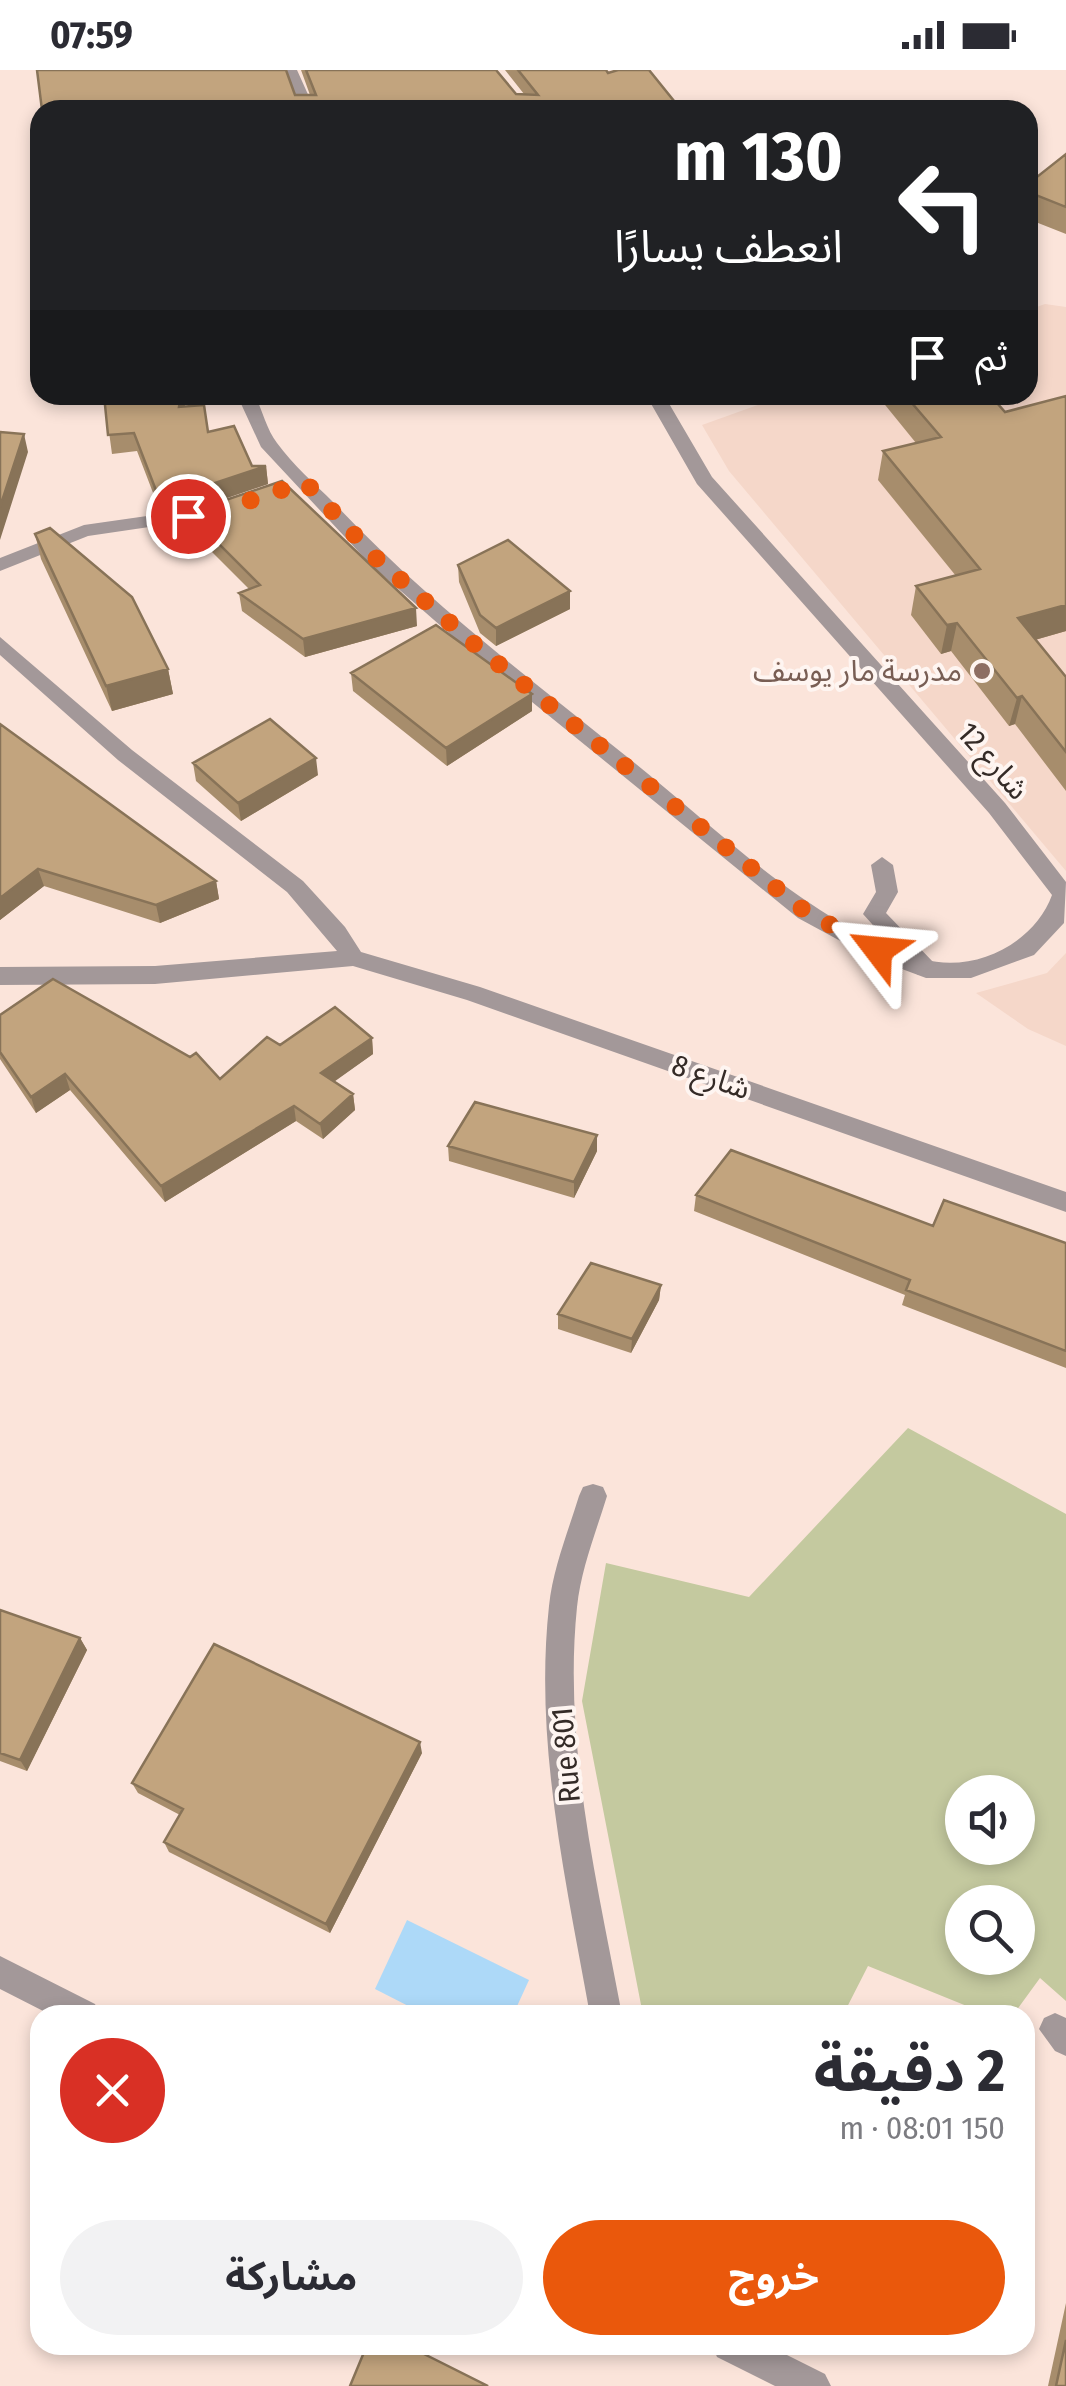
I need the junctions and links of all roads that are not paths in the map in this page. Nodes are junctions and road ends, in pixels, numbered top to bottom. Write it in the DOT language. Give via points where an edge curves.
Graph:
graph roads {
  1 [pos="290,70"];
  2 [pos="303,100"];
  3 [pos="250,405"];
  4 [pos="661,405"];
  5 [pos="236,506"];
  6 [pos="0,565"];
  7 [pos="0,644"];
  8 [pos="882,866"];
  9 [pos="1064,896"];
  10 [pos="354,958"];
  11 [pos="926,969"];
  12 [pos="0,976"];
  13 [pos="1066,1202"];
  14 [pos="593,1496"];
  15 [pos="0,1972"];
  16 [pos="64,2005"];
  17 [pos="604,2005"];
  18 [pos="749,2355"];
  19 [pos="813,2386"];
  1 -- 2 [label="street"];
  3 -- 11 [label="street, شارع 12" via="266,443 297,485 480,649 806,912"];
  4 -- 9 [label="street, شارع 12" via="704,480 997,808"];
  5 -- 6 [label="street" via="84,531"];
  7 -- 10 [label="street" via="328,917"];
  8 -- 11 [label="street" via="886,892 874,914"];
  9 -- 11 [label="street, شارع 12" via="1053,923 1026,949 971,969"];
  10 -- 12 [label="street" via="155,975"];
  10 -- 13 [label="street, شارع 8" via="472,993"];
  14 -- 17 [label="street, Rue 801" via="563,1604 560,1709 570,1810"];
  15 -- 16 [label="street"];
  18 -- 19 [label="street"];
}
